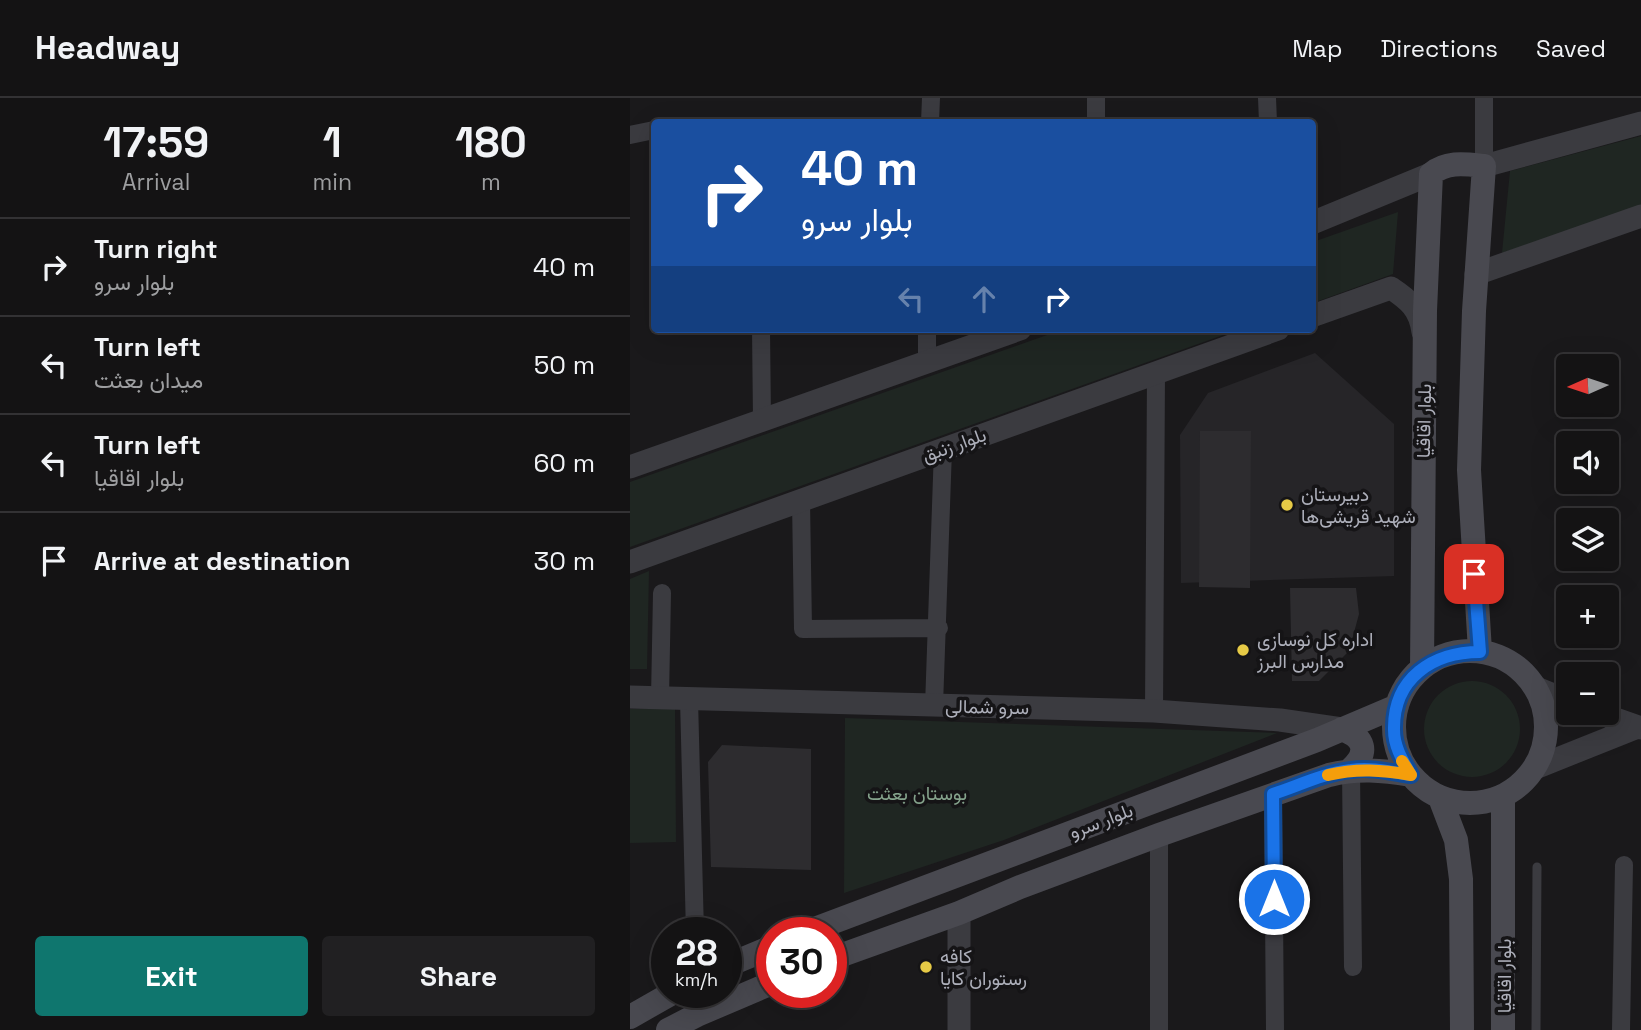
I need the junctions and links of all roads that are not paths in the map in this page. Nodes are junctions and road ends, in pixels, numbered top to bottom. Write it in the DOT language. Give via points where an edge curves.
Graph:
graph roads {
  1 [pos="931,98"];
  2 [pos="1096,98"];
  3 [pos="1267,98"];
  4 [pos="1484,98"];
  5 [pos="930,119"];
  6 [pos="1096,119"];
  7 [pos="1268,119"];
  8 [pos="1641,123"];
  9 [pos="651,131"];
  10 [pos="630,135"];
  11 [pos="1484,166"];
  12 [pos="1432,174"];
  13 [pos="1641,216"];
  14 [pos="1316,221"];
  15 [pos="1476,274"];
  16 [pos="1316,315"];
  17 [pos="761,333"];
  18 [pos="927,333"];
  19 [pos="1009,333"];
  20 [pos="1267,333"];
  21 [pos="1425,344"];
  22 [pos="927,362"];
  23 [pos="1156,373"];
  24 [pos="762,420"];
  25 [pos="943,449"];
  26 [pos="630,467"];
  27 [pos="801,500"];
  28 [pos="630,562"];
  29 [pos="662,593"];
  30 [pos="939,628"];
  31 [pos="1480,652"];
  32 [pos="1422,668"];
  33 [pos="1536,688"];
  34 [pos="1556,696"];
  35 [pos="630,697"];
  36 [pos="660,698"];
  37 [pos="690,699"];
  38 [pos="934,706"];
  39 [pos="1397,706"];
  40 [pos="1154,711"];
  41 [pos="1619,721"];
  42 [pos="1638,728"];
  43 [pos="1342,729"];
  44 [pos="1535,768"];
  45 [pos="1351,769"];
  46 [pos="1411,775"];
  47 [pos="1273,794"];
  48 [pos="1503,797"];
  49 [pos="1440,798"];
  50 [pos="1159,835"];
  51 [pos="1624,865"];
  52 [pos="1537,867"];
  53 [pos="959,913"];
  54 [pos="695,917"];
  55 [pos="847,917"];
  56 [pos="847,952"];
  57 [pos="1353,967"];
  58 [pos="756,992"];
  59 [pos="651,1005"];
  60 [pos="630,1017"];
  61 [pos="697,1022"];
  62 [pos="668,1030"];
  63 [pos="959,1030"];
  64 [pos="1159,1030"];
  65 [pos="1275,1030"];
  66 [pos="1462,1030"];
  67 [pos="1503,1030"];
  68 [pos="1536,1030"];
  69 [pos="1621,1030"];
  1 -- 5 [label="street"];
  2 -- 6 [label="street"];
  3 -- 7 [label="street"];
  4 -- 11 [label="street"];
  8 -- 11 [label="street"];
  9 -- 10 [label="street"];
  11 -- 12 [label="main road" via="1461,163"];
  11 -- 15 [label="main road"];
  12 -- 14 [label="street"];
  12 -- 21 [label="main road, بلوار اقاقیا"];
  13 -- 15 [label="street"];
  15 -- 31 [label="main road" via="1469,470"];
  16 -- 21 [label="street" via="1391,288 1419,313"];
  17 -- 24 [label="street"];
  18 -- 22 [label="street"];
  19 -- 22 [label="street"];
  20 -- 23 [label="street, بلوار زنبق"];
  21 -- 32 [label="main road, بلوار اقاقیا"];
  22 -- 24 [label="street"];
  23 -- 25 [label="street, بلوار زنبق"];
  23 -- 40 [label="street"];
  24 -- 26 [label="street"];
  25 -- 27 [label="street, بلوار زنبق"];
  25 -- 30 [label="street"];
  27 -- 28 [label="street, بلوار زنبق"];
  27 -- 30 [label="street" via="803,629"];
  29 -- 36 [label="street"];
  30 -- 38 [label="street"];
  31 -- 32 [label="main road" via="1440,657"];
  31 -- 33 [label="main road" via="1512,664"];
  32 -- 39 [label="main road"];
  33 -- 34 [label="street"];
  33 -- 44 [label="main road" via="1547,728"];
  35 -- 36 [label="street, سرو شمالی"];
  36 -- 37 [label="street, سرو شمالی"];
  37 -- 38 [label="street, سرو شمالی"];
  37 -- 54 [label="street"];
  38 -- 40 [label="street, سرو شمالی"];
  39 -- 43 [label="main road, بلوار سرو"];
  39 -- 46 [label="main road" via="1394,730 1399,754"];
  40 -- 43 [label="street, سرو شمالی"];
  41 -- 42 [label="street"];
  42 -- 44 [label="street"];
  43 -- 45 [label="main road" via="1355,734 1363,746 1361,760"];
  43 -- 55 [label="main road, بلوار سرو"];
  44 -- 48 [label="main road"];
  45 -- 46 [label="main road, بلوار سرو"];
  45 -- 47 [label="main road, بلوار سرو"];
  45 -- 57 [label="street"];
  46 -- 49 [label="main road"];
  47 -- 50 [label="main road, بلوار سرو"];
  47 -- 65 [label="street"];
  48 -- 49 [label="main road" via="1461,804"];
  48 -- 67 [label="main road, بلوار اقاقیا"];
  49 -- 66 [label="main road" via="1456,840 1461,880"];
  50 -- 53 [label="main road, بلوار سرو"];
  50 -- 64 [label="street"];
  51 -- 69 [label="street"];
  52 -- 68 [label="lane"];
  53 -- 56 [label="main road, بلوار سرو"];
  53 -- 63 [label="street"];
  58 -- 61 [label="main road"];
  59 -- 60 [label="main road"];
  61 -- 62 [label="main road"];
}
